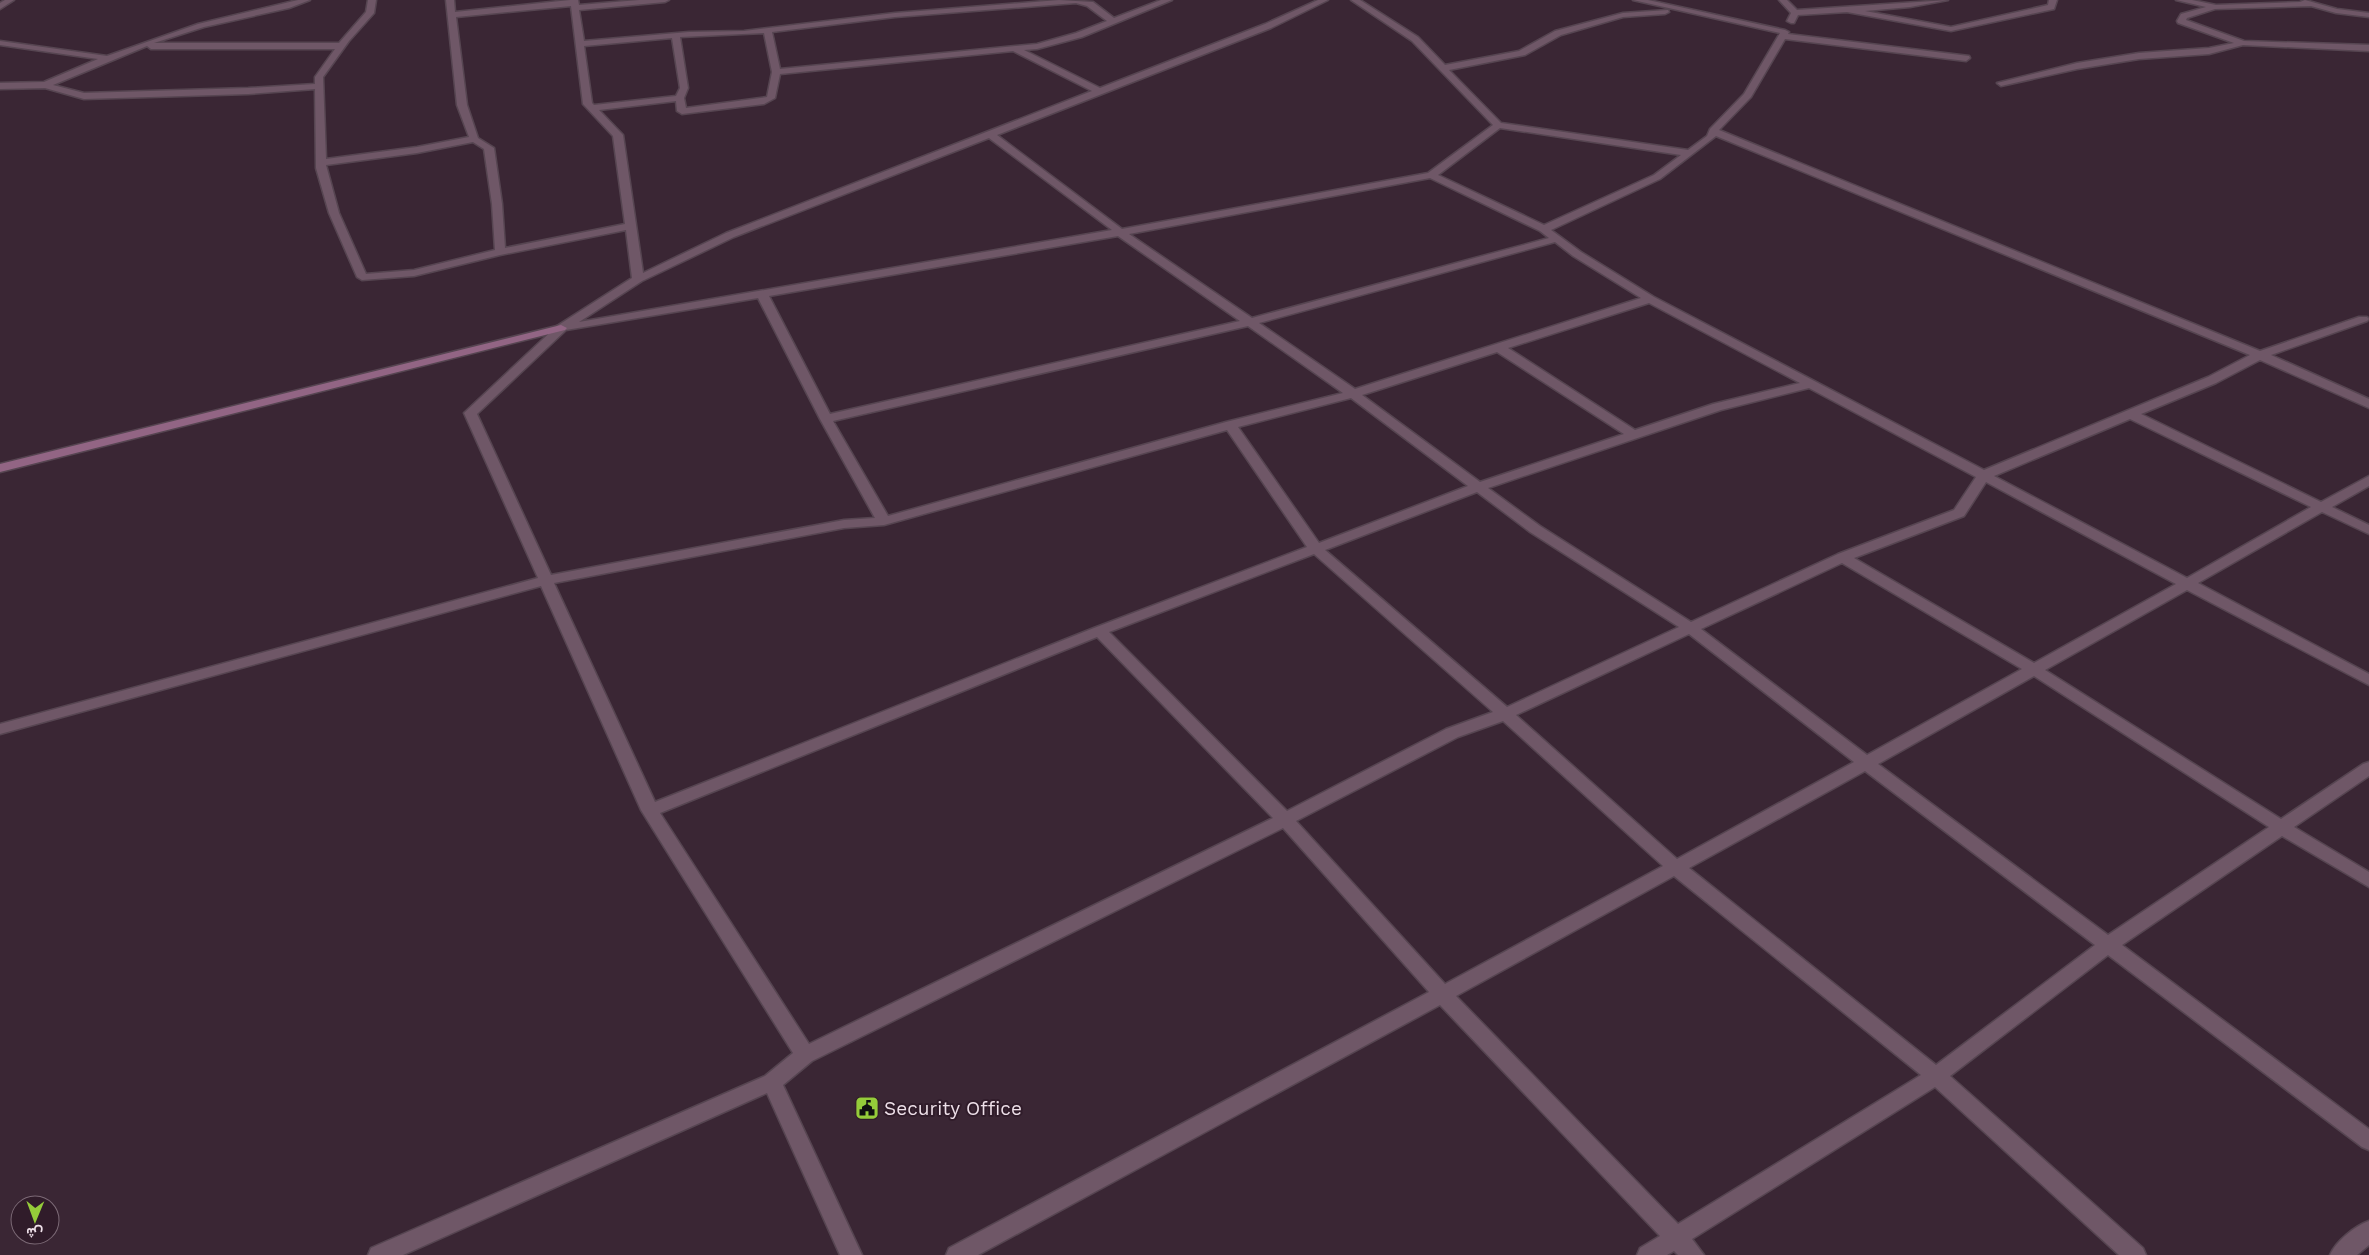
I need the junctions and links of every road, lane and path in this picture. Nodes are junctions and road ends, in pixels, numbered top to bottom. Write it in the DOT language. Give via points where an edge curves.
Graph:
graph roads {
  1 [pos="10,0"];
  2 [pos="306,0"];
  3 [pos="372,0"];
  4 [pos="450,0"];
  5 [pos="665,0"];
  6 [pos="1168,0"];
  7 [pos="1324,0"];
  8 [pos="1355,0"];
  9 [pos="1637,0"];
  10 [pos="1783,0"];
  11 [pos="1944,0"];
  12 [pos="2053,0"];
  13 [pos="2180,0"];
  14 [pos="2298,0"];
  15 [pos="574,3"];
  16 [pos="2312,4"];
  17 [pos="0,7"];
  18 [pos="2216,7"];
  19 [pos="1849,10"];
  20 [pos="1685,11"];
  21 [pos="1795,13"];
  22 [pos="2369,15"];
  23 [pos="452,16"];
  24 [pos="1113,21"];
  25 [pos="767,30"];
  26 [pos="1784,34"];
  27 [pos="676,36"];
  28 [pos="0,43"];
  29 [pos="2243,43"];
  30 [pos="579,44"];
  31 [pos="135,46"];
  32 [pos="341,46"];
  33 [pos="1014,48"];
  34 [pos="2369,48"];
  35 [pos="107,58"];
  36 [pos="1966,58"];
  37 [pos="1444,68"];
  38 [pos="776,72"];
  39 [pos="2001,84"];
  40 [pos="45,85"];
  41 [pos="0,86"];
  42 [pos="319,86"];
  43 [pos="1099,91"];
  44 [pos="680,98"];
  45 [pos="591,108"];
  46 [pos="1498,125"];
  47 [pos="1713,131"];
  48 [pos="990,134"];
  49 [pos="474,139"];
  50 [pos="1690,153"];
  51 [pos="321,163"];
  52 [pos="1431,175"];
  53 [pos="632,226"];
  54 [pos="1544,229"];
  55 [pos="1121,232"];
  56 [pos="1556,239"];
  57 [pos="500,252"];
  58 [pos="638,279"];
  59 [pos="762,294"];
  60 [pos="1650,298"];
  61 [pos="2363,319"];
  62 [pos="1251,322"];
  63 [pos="561,328"];
  64 [pos="1498,347"];
  65 [pos="2260,354"];
  66 [pos="1812,384"];
  67 [pos="1353,394"];
  68 [pos="2369,404"];
  69 [pos="2130,414"];
  70 [pos="826,419"];
  71 [pos="1230,425"];
  72 [pos="1634,434"];
  73 [pos="0,468"];
  74 [pos="1984,475"];
  75 [pos="2369,480"];
  76 [pos="1478,487"];
  77 [pos="2323,507"];
  78 [pos="884,522"];
  79 [pos="2369,530"];
  80 [pos="1316,550"];
  81 [pos="1843,557"];
  82 [pos="546,580"];
  83 [pos="2188,584"];
  84 [pos="1692,629"];
  85 [pos="1099,631"];
  86 [pos="2035,670"];
  87 [pos="2369,680"];
  88 [pos="1505,714"];
  89 [pos="0,729"];
  90 [pos="1867,764"];
  91 [pos="2369,768"];
  92 [pos="650,810"];
  93 [pos="1284,818"];
  94 [pos="2281,827"];
  95 [pos="1676,868"];
  96 [pos="2369,880"];
  97 [pos="2108,945"];
  98 [pos="1443,996"];
  99 [pos="805,1055"];
  100 [pos="1936,1076"];
  101 [pos="772,1082"];
  102 [pos="2369,1141"];
  103 [pos="2369,1231"];
  104 [pos="1675,1237"];
  105 [pos="379,1255"];
  106 [pos="850,1255"];
  107 [pos="957,1255"];
  108 [pos="1648,1255"];
  109 [pos="1692,1255"];
  110 [pos="2135,1255"];
  111 [pos="2341,1255"];
  1 -- 17 [label="street"];
  2 -- 31 [label="street" via="292,6 224,19"];
  3 -- 32 [label="street" via="370,13"];
  4 -- 23 [label="street"];
  5 -- 15 [label="street"];
  6 -- 24 [label="street"];
  7 -- 43 [label="street" via="1268,26"];
  8 -- 37 [label="street" via="1415,39"];
  9 -- 20 [label="street"];
  10 -- 21 [label="street"];
  11 -- 19 [label="street"];
  12 -- 19 [label="street" via="2051,6 1951,29"];
  13 -- 18 [label="street"];
  14 -- 16 [label="street"];
  15 -- 23 [label="street"];
  15 -- 30 [label="street"];
  16 -- 18 [label="street"];
  16 -- 22 [label="street"];
  18 -- 29 [label="street" via="2184,16 2181,21"];
  19 -- 21 [label="street"];
  20 -- 26 [label="street" via="1757,24"];
  20 -- 37 [label="street" via="1622,15 1558,33 1522,53"];
  21 -- 26 [label="street"];
  23 -- 49 [label="street" via="462,105"];
  24 -- 25 [label="street" via="1090,4 1076,1 896,15"];
  24 -- 33 [label="street" via="1079,35"];
  25 -- 27 [label="street"];
  25 -- 38 [label="street"];
  26 -- 36 [label="street"];
  26 -- 47 [label="street" via="1748,95"];
  27 -- 30 [label="street"];
  27 -- 44 [label="street" via="684,88"];
  28 -- 35 [label="street"];
  29 -- 34 [label="street"];
  29 -- 39 [label="street" via="2208,51 2139,56 2077,66"];
  30 -- 45 [label="street"];
  31 -- 32 [label="street"];
  31 -- 35 [label="street"];
  32 -- 42 [label="street" via="319,77"];
  33 -- 38 [label="street"];
  33 -- 43 [label="street"];
  35 -- 40 [label="street"];
  37 -- 46 [label="street"];
  38 -- 44 [label="street" via="770,98 764,102 682,111"];
  40 -- 41 [label="street"];
  40 -- 42 [label="street" via="84,96"];
  42 -- 51 [label="street"];
  43 -- 48 [label="street"];
  44 -- 45 [label="street"];
  45 -- 53 [label="street" via="618,135"];
  46 -- 50 [label="street"];
  46 -- 52 [label="street"];
  47 -- 50 [label="street" via="1711,137"];
  47 -- 65 [label="street"];
  48 -- 55 [label="street"];
  48 -- 58 [label="street" via="730,235"];
  49 -- 51 [label="street"];
  49 -- 57 [label="street" via="489,148"];
  50 -- 54 [label="street" via="1657,177"];
  51 -- 57 [label="street" via="334,213 362,277 401,276"];
  52 -- 54 [label="street"];
  52 -- 55 [label="street"];
  53 -- 57 [label="street"];
  53 -- 58 [label="street"];
  54 -- 56 [label="street"];
  55 -- 59 [label="street"];
  55 -- 62 [label="street"];
  56 -- 60 [label="street"];
  56 -- 62 [label="street"];
  58 -- 63 [label="street"];
  59 -- 63 [label="street"];
  59 -- 70 [label="street"];
  60 -- 64 [label="street"];
  60 -- 66 [label="street"];
  61 -- 65 [label="street"];
  62 -- 67 [label="street"];
  62 -- 70 [label="street"];
  63 -- 73 [label="street"];
  63 -- 82 [label="street" via="470,413"];
  64 -- 67 [label="street"];
  64 -- 72 [label="street"];
  65 -- 68 [label="street"];
  65 -- 69 [label="street" via="2212,380"];
  66 -- 72 [label="street" via="1717,407"];
  66 -- 74 [label="street"];
  67 -- 71 [label="street"];
  67 -- 76 [label="street"];
  69 -- 74 [label="street"];
  69 -- 77 [label="street"];
  70 -- 78 [label="street"];
  71 -- 78 [label="street"];
  71 -- 80 [label="street"];
  72 -- 76 [label="street"];
  74 -- 81 [label="street" via="1959,513"];
  74 -- 83 [label="street"];
  75 -- 77 [label="street"];
  76 -- 80 [label="street"];
  76 -- 84 [label="street" via="1535,529"];
  77 -- 79 [label="street"];
  77 -- 83 [label="street"];
  78 -- 82 [label="street" via="844,524"];
  80 -- 85 [label="street"];
  80 -- 88 [label="street"];
  81 -- 84 [label="street"];
  81 -- 86 [label="street"];
  82 -- 89 [label="street"];
  82 -- 92 [label="street"];
  83 -- 86 [label="street"];
  83 -- 87 [label="street"];
  84 -- 88 [label="street"];
  84 -- 90 [label="street"];
  85 -- 92 [label="street"];
  85 -- 93 [label="street"];
  86 -- 90 [label="street"];
  86 -- 94 [label="street"];
  88 -- 93 [label="street" via="1452,733"];
  88 -- 95 [label="street"];
  90 -- 95 [label="street"];
  90 -- 97 [label="street"];
  91 -- 94 [label="street"];
  92 -- 99 [label="street"];
  93 -- 98 [label="street"];
  93 -- 99 [label="street"];
  94 -- 96 [label="street"];
  94 -- 97 [label="street"];
  95 -- 98 [label="street"];
  95 -- 100 [label="street"];
  97 -- 100 [label="street"];
  97 -- 102 [label="street"];
  98 -- 104 [label="street"];
  98 -- 107 [label="street"];
  99 -- 101 [label="street"];
  100 -- 104 [label="street"];
  100 -- 110 [label="street"];
  101 -- 105 [label="street"];
  101 -- 106 [label="street"];
  103 -- 111 [label="street"];
  104 -- 108 [label="street"];
  104 -- 109 [label="street"];
}
